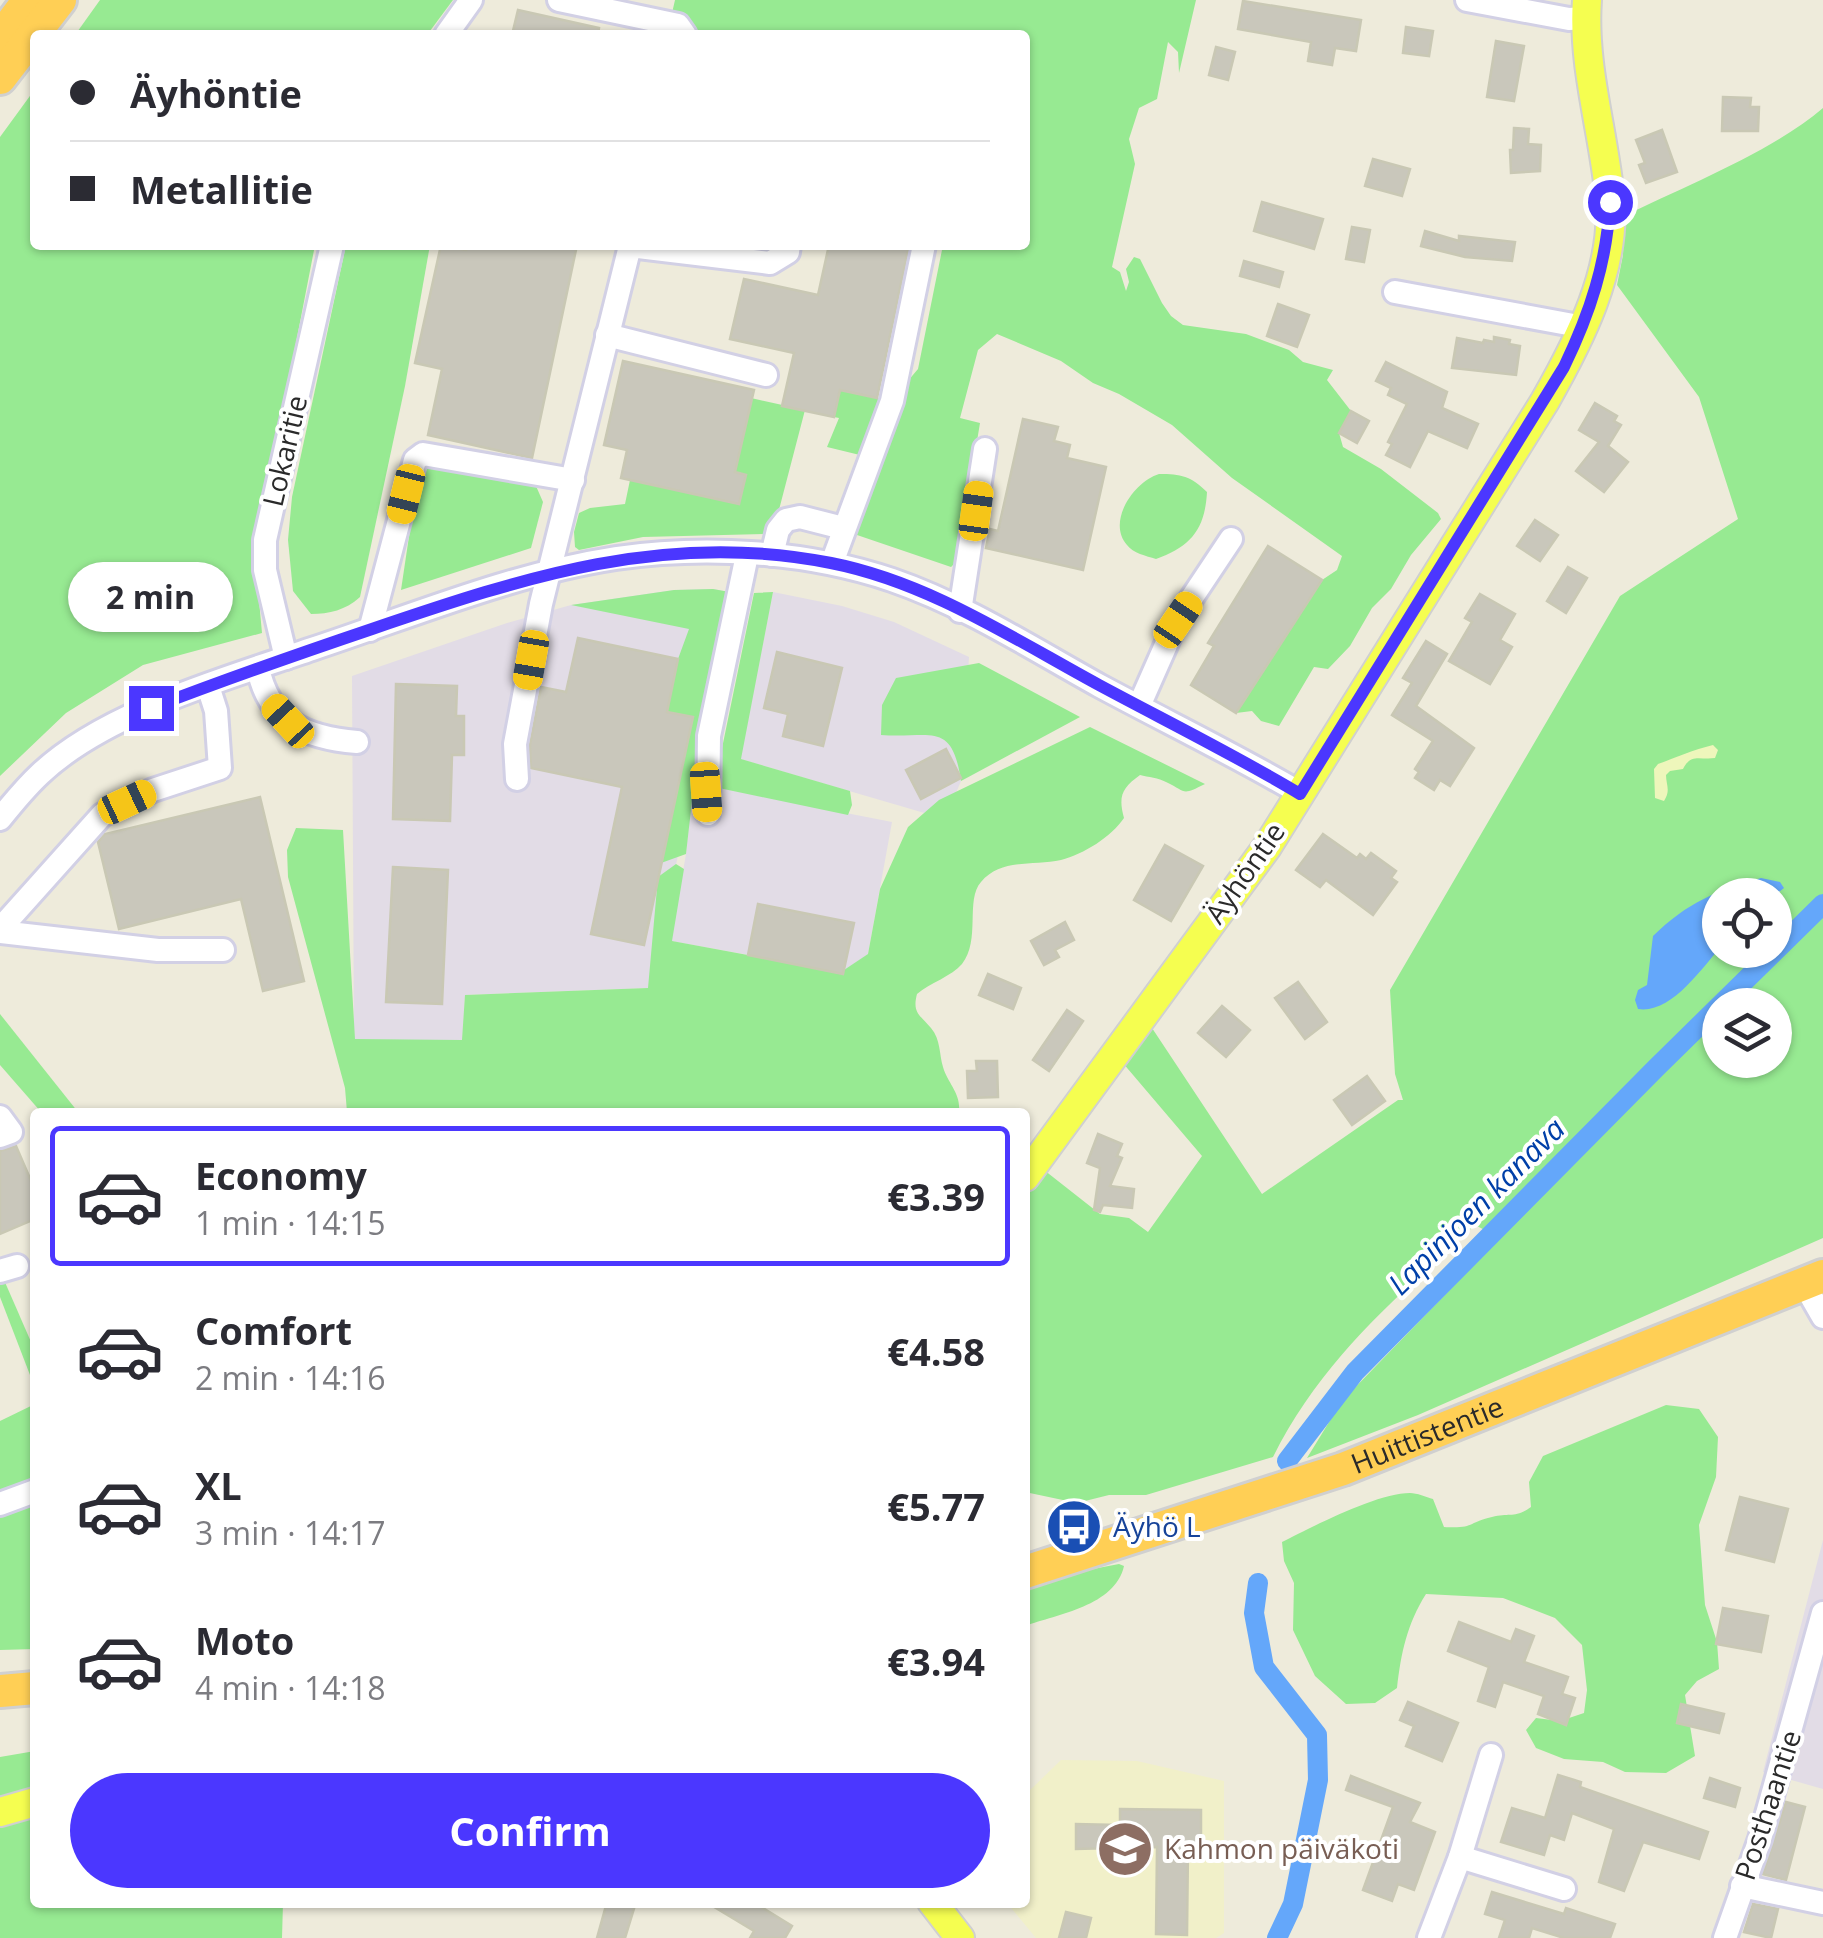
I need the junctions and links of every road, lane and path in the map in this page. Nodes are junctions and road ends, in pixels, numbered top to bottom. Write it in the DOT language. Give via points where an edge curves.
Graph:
graph roads {
  1 [pos="28,0"];
  2 [pos="60,0"];
  3 [pos="471,0"];
  4 [pos="559,0"];
  5 [pos="1468,0"];
  6 [pos="1586,9"];
  7 [pos="37,30"];
  8 [pos="450,30"];
  9 [pos="682,30"];
  10 [pos="0,38"];
  11 [pos="30,39"];
  12 [pos="0,78"];
  13 [pos="331,250"];
  14 [pos="629,250"];
  15 [pos="663,250"];
  16 [pos="789,250"];
  17 [pos="923,250"];
  18 [pos="1396,292"];
  19 [pos="1584,327"];
  20 [pos="607,336"];
  21 [pos="766,374"];
  22 [pos="985,449"];
  23 [pos="573,480"];
  24 [pos="844,528"];
  25 [pos="1232,539"];
  26 [pos="747,555"];
  27 [pos="772,556"];
  28 [pos="832,563"];
  29 [pos="550,572"];
  30 [pos="960,611"];
  31 [pos="370,630"];
  32 [pos="286,658"];
  33 [pos="258,668"];
  34 [pos="208,686"];
  35 [pos="1139,706"];
  36 [pos="358,742"];
  37 [pos="517,779"];
  38 [pos="1300,794"];
  39 [pos="708,814"];
  40 [pos="0,819"];
  41 [pos="0,931"];
  42 [pos="223,950"];
  43 [pos="0,1117"];
  44 [pos="0,1136"];
  45 [pos="1030,1170"];
  46 [pos="1814,1280"];
  47 [pos="1823,1317"];
  48 [pos="30,1493"];
  49 [pos="0,1504"];
  50 [pos="1030,1570"];
  51 [pos="1823,1614"];
  52 [pos="30,1688"];
  53 [pos="0,1691"];
  54 [pos="1491,1755"];
  55 [pos="30,1803"];
  56 [pos="0,1812"];
  57 [pos="1460,1857"];
  58 [pos="1742,1886"];
  59 [pos="1564,1889"];
  60 [pos="1823,1902"];
  61 [pos="937,1908"];
  62 [pos="960,1938"];
  63 [pos="1430,1938"];
  64 [pos="1725,1938"];
  1 -- 10 [label="highway"];
  2 -- 7 [label="highway"];
  3 -- 8 [label="street"];
  4 -- 9 [label="street"];
  5 -- 6 [label="street" via="1569,18"];
  6 -- 19 [label="main road, Äyhöntie" via="1610,202 1608,245"];
  11 -- 12 [label="highway"];
  13 -- 32 [label="street, Lokaritie" via="265,540 264,570"];
  14 -- 20 [label="street"];
  15 -- 16 [label="street" via="770,263"];
  17 -- 24 [label="street" via="892,401"];
  18 -- 19 [label="street"];
  19 -- 38 [label="main road, Äyhöntie" via="1545,401"];
  20 -- 21 [label="street"];
  20 -- 23 [label="street"];
  22 -- 30 [label="street"];
  23 -- 29 [label="street"];
  23 -- 31 [label="street" via="423,454 414,460"];
  24 -- 27 [label="street" via="786,520"];
  24 -- 28 [label="street"];
  25 -- 35 [label="street" via="1178,620"];
  26 -- 27 [label="street"];
  26 -- 29 [label="street" via="615,558"];
  26 -- 39 [label="street" via="709,736"];
  27 -- 28 [label="street"];
  28 -- 30 [label="street"];
  29 -- 31 [label="street"];
  29 -- 37 [label="street" via="515,744"];
  30 -- 35 [label="street"];
  31 -- 32 [label="street"];
  32 -- 33 [label="street"];
  33 -- 34 [label="street"];
  33 -- 36 [label="street" via="264,694 288,721 314,735"];
  34 -- 40 [label="street" via="81,743 41,773"];
  34 -- 41 [label="street" via="220,768 102,814"];
  35 -- 38 [label="street"];
  38 -- 45 [label="main road, Äyhöntie"];
  41 -- 42 [label="street" via="158,950"];
  43 -- 44 [label="street" via="11,1132"];
  46 -- 47 [label="street"];
  46 -- 50 [label="highway, Huittistentie" via="1342,1469"];
  48 -- 49 [label="street"];
  51 -- 58 [label="street, Posthaantie"];
  52 -- 53 [label="highway"];
  54 -- 57 [label="street"];
  55 -- 56 [label="main road"];
  57 -- 59 [label="street"];
  57 -- 63 [label="street"];
  58 -- 60 [label="street"];
  58 -- 64 [label="street, Posthaantie"];
  61 -- 62 [label="main road"];
}
